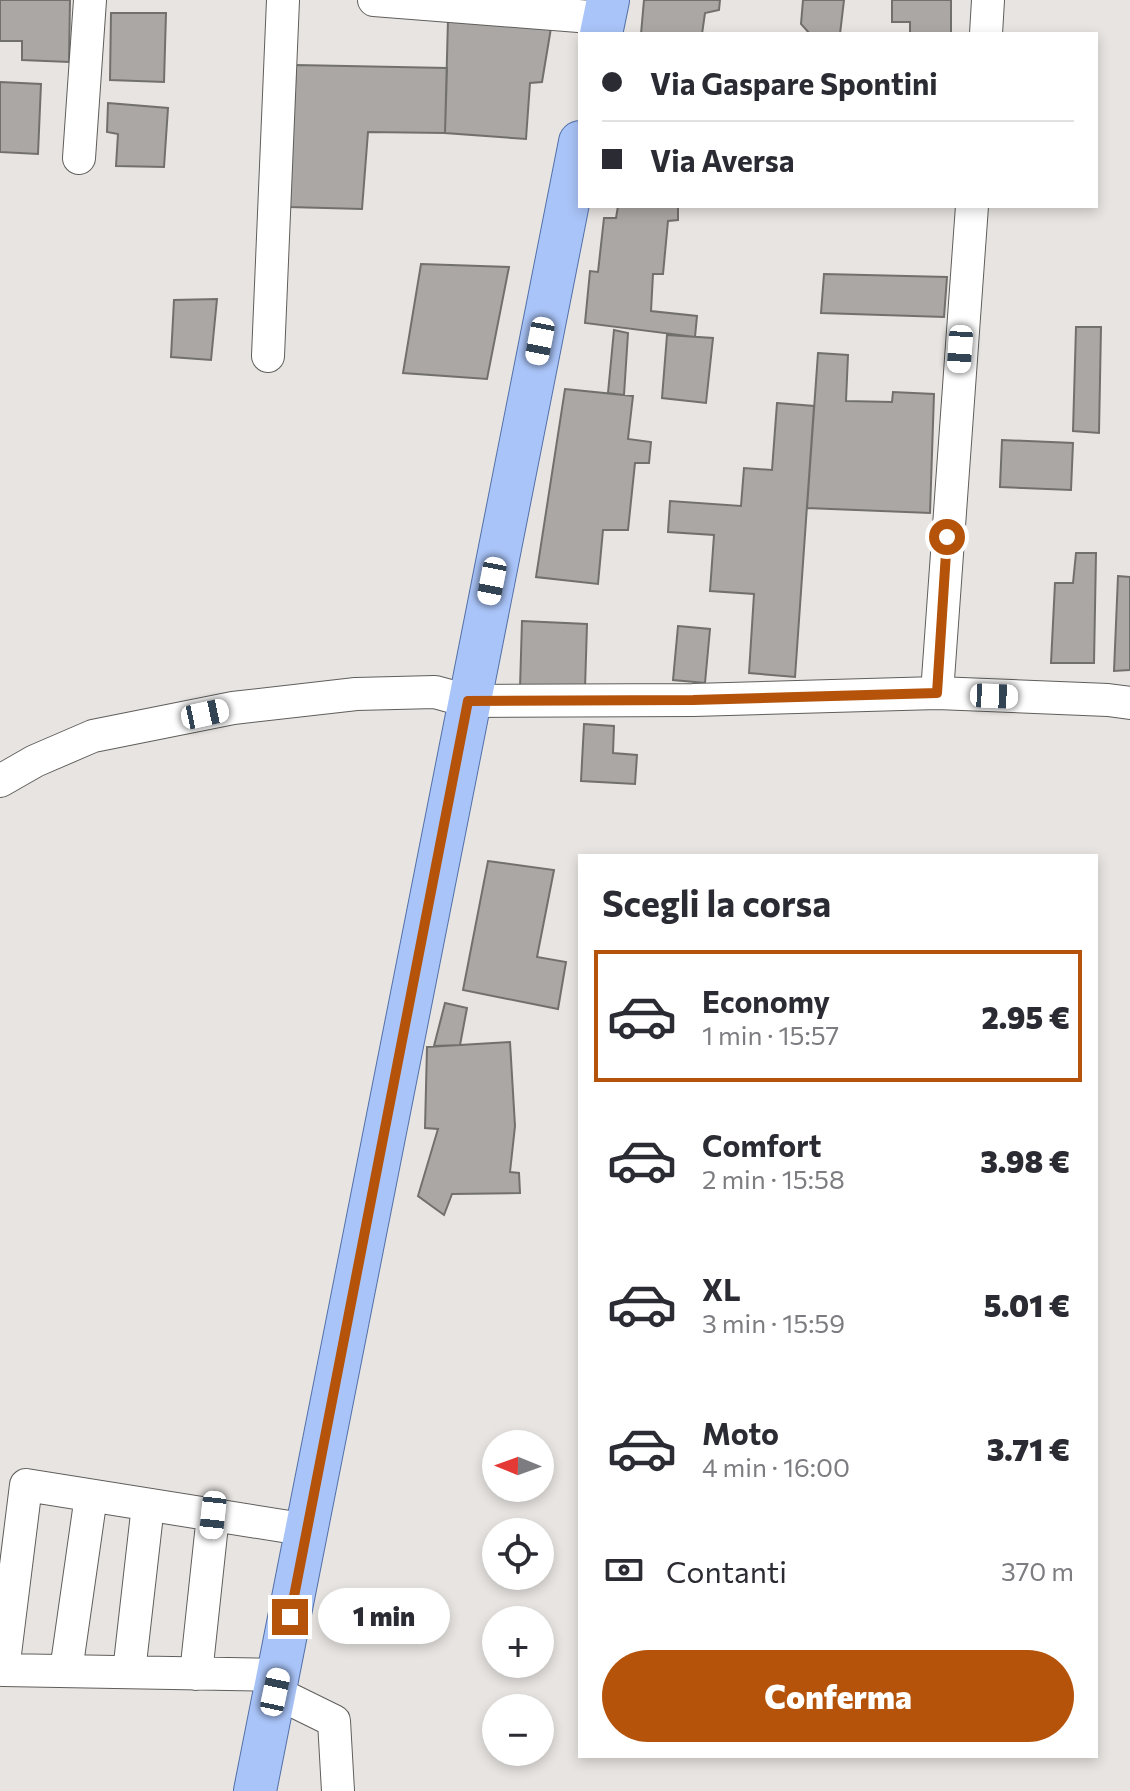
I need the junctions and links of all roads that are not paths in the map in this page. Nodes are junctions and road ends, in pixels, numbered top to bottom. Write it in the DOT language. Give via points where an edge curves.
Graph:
graph roads {
  1 [pos="90,0"];
  2 [pos="283,0"];
  3 [pos="374,0"];
  4 [pos="386,0"];
  5 [pos="988,0"];
  6 [pos="604,17"];
  7 [pos="986,32"];
  8 [pos="578,152"];
  9 [pos="79,158"];
  10 [pos="972,208"];
  11 [pos="268,356"];
  12 [pos="937,693"];
  13 [pos="468,701"];
  14 [pos="1130,703"];
  15 [pos="0,781"];
  16 [pos="91,1496"];
  17 [pos="148,1505"];
  18 [pos="213,1515"];
  19 [pos="308,1530"];
  20 [pos="66,1671"];
  21 [pos="129,1672"];
  22 [pos="196,1674"];
  23 [pos="277,1683"];
  24 [pos="255,1791"];
  25 [pos="338,1791"];
  1 -- 9 [label="street"];
  2 -- 11 [label="street"];
  3 -- 4 [label="street"];
  4 -- 6 [label="street"];
  5 -- 7 [label="street"];
  8 -- 13 [label="main road"];
  10 -- 12 [label="street"];
  12 -- 13 [label="street"];
  12 -- 14 [label="street"];
  13 -- 15 [label="street" via="435,692 356,694 233,708 93,736"];
  13 -- 19 [label="main road"];
  16 -- 17 [label="street"];
  16 -- 20 [label="street"];
  16 -- 20 [label="street" via="26,1485 3,1670"];
  17 -- 18 [label="street"];
  17 -- 21 [label="street"];
  18 -- 19 [label="street"];
  18 -- 22 [label="street"];
  19 -- 23 [label="main road"];
  20 -- 21 [label="street"];
  21 -- 22 [label="street"];
  22 -- 23 [label="street"];
  23 -- 24 [label="main road"];
  23 -- 25 [label="street" via="334,1721"];
}
